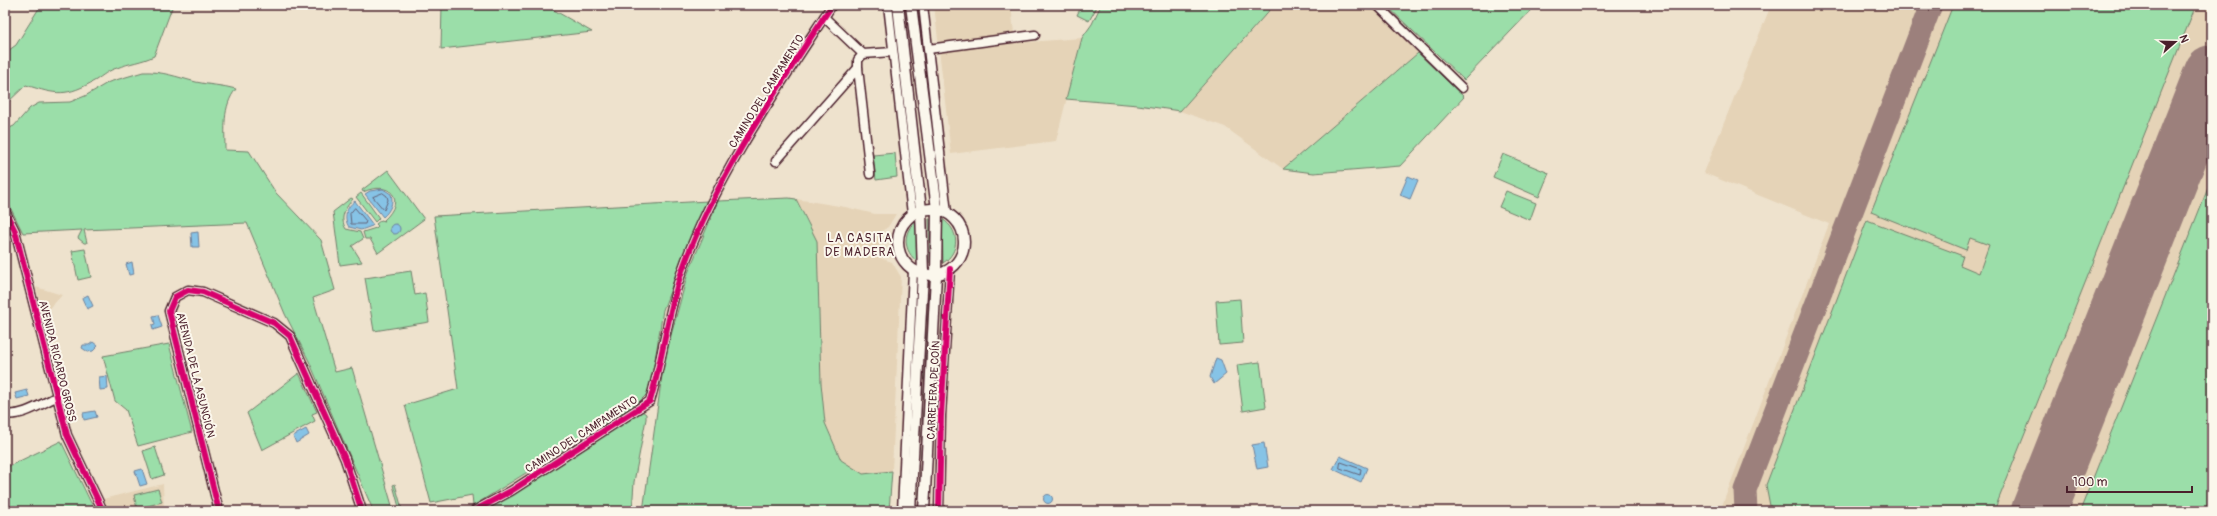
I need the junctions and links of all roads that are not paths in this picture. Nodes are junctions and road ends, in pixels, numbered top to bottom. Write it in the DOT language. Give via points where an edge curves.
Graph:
graph roads {
  1 [pos="832,5"];
  2 [pos="888,5"];
  3 [pos="898,5"];
  4 [pos="911,5"];
  5 [pos="923,5"];
  6 [pos="1377,5"];
  7 [pos="824,17"];
  8 [pos="1035,35"];
  9 [pos="928,49"];
  10 [pos="893,52"];
  11 [pos="863,54"];
  12 [pos="858,68"];
  13 [pos="1462,88"];
  14 [pos="776,161"];
  15 [pos="870,174"];
  16 [pos="937,209"];
  17 [pos="5,211"];
  18 [pos="916,212"];
  19 [pos="947,213"];
  20 [pos="950,269"];
  21 [pos="913,270"];
  22 [pos="923,274"];
  23 [pos="936,275"];
  24 [pos="56,397"];
  25 [pos="5,414"];
  26 [pos="103,511"];
  27 [pos="219,511"];
  28 [pos="362,511"];
  29 [pos="474,511"];
  30 [pos="902,511"];
  31 [pos="910,511"];
  32 [pos="924,511"];
  33 [pos="939,511"];
  1 -- 7 [label="street, CAMINO DEL CAMPAMENTO"];
  2 -- 10 [label="street"];
  3 -- 18 [label="main road"];
  4 -- 16 [label="main road"];
  5 -- 9 [label="street"];
  6 -- 13 [label="street"];
  7 -- 11 [label="street"];
  7 -- 29 [label="street, CAMINO DEL CAMPAMENTO" via="746,140 711,204 682,271 670,309 650,401 511,491"];
  8 -- 9 [label="street"];
  9 -- 19 [label="street"];
  10 -- 11 [label="street"];
  10 -- 18 [label="street"];
  11 -- 12 [label="street" via="858,60"];
  12 -- 14 [label="street"];
  12 -- 15 [label="street"];
  16 -- 18 [label="main road"];
  16 -- 19 [label="main road"];
  16 -- 23 [label="main road"];
  17 -- 24 [label="street, AVENIDA RICARDO GROSS" via="15,231"];
  18 -- 21 [label="main road" via="904,222 897,242 899,253"];
  18 -- 22 [label="main road"];
  19 -- 20 [label="main road" via="960,225 964,237 961,255"];
  20 -- 23 [label="main road"];
  20 -- 33 [label="street, CARRETERA DE COÍN" via="941,415"];
  21 -- 22 [label="main road"];
  21 -- 30 [label="street"];
  22 -- 23 [label="main road"];
  22 -- 31 [label="main road"];
  23 -- 32 [label="main road"];
  24 -- 25 [label="street" via="22,412"];
  24 -- 26 [label="street, AVENIDA RICARDO GROSS" via="66,435"];
  27 -- 28 [label="street, AVENIDA DE LA ASUNCIÓN" via="169,311 175,297 188,290 204,292 274,323 290,336 345,459"];
}
